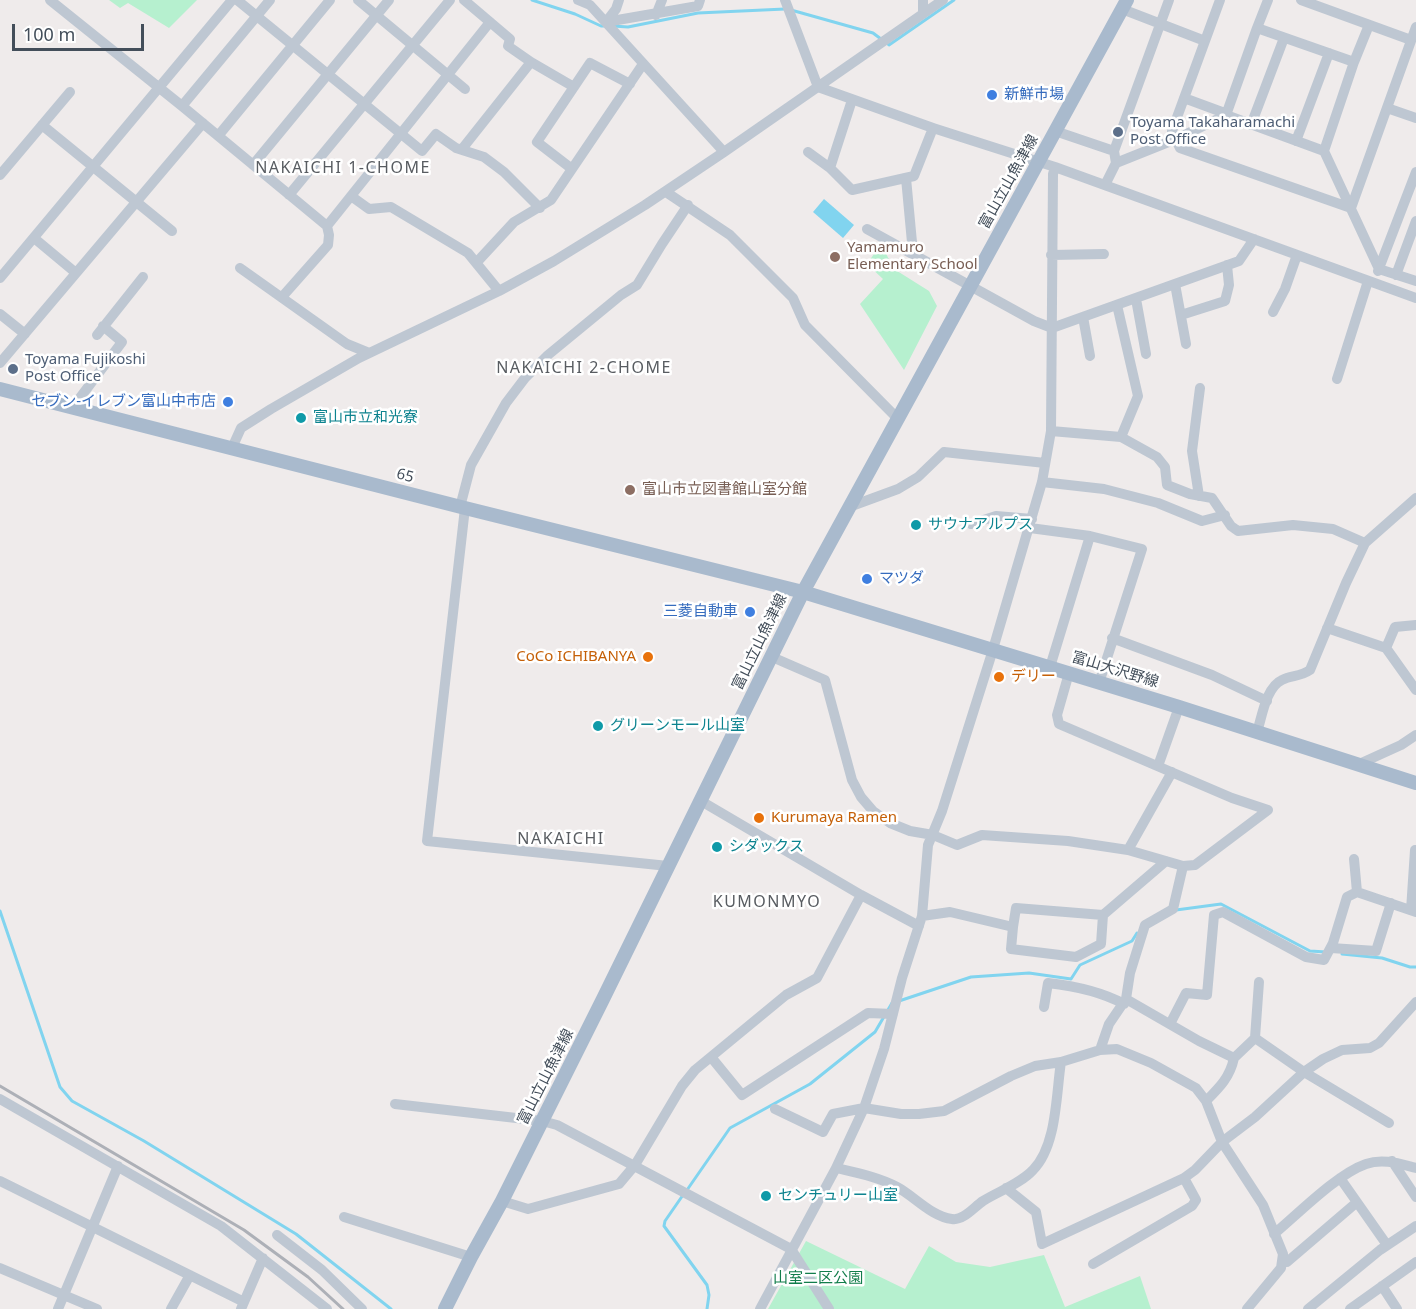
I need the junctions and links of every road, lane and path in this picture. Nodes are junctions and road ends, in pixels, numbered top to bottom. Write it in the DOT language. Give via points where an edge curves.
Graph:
graph roads {
  1 [pos="50,0"];
  2 [pos="232,0"];
  3 [pos="237,0"];
  4 [pos="270,0"];
  5 [pos="330,0"];
  6 [pos="358,0"];
  7 [pos="389,0"];
  8 [pos="450,0"];
  9 [pos="465,0"];
  10 [pos="578,0"];
  11 [pos="619,0"];
  12 [pos="662,0"];
  13 [pos="700,0"];
  14 [pos="785,0"];
  15 [pos="922,0"];
  16 [pos="943,0"];
  17 [pos="1169,0"];
  18 [pos="1220,0"];
  19 [pos="1268,0"];
  20 [pos="1301,0"];
  21 [pos="591,2"];
  22 [pos="1125,5"];
  23 [pos="923,14"];
  24 [pos="377,15"];
  25 [pos="656,15"];
  26 [pos="256,16"];
  27 [pos="490,22"];
  28 [pos="606,22"];
  29 [pos="1160,25"];
  30 [pos="1369,25"];
  31 [pos="1416,27"];
  32 [pos="1257,28"];
  33 [pos="1284,38"];
  34 [pos="1411,40"];
  35 [pos="1205,41"];
  36 [pos="412,45"];
  37 [pos="291,46"];
  38 [pos="1329,53"];
  39 [pos="531,62"];
  40 [pos="1354,62"];
  41 [pos="644,64"];
  42 [pos="328,75"];
  43 [pos="448,75"];
  44 [pos="630,84"];
  45 [pos="574,87"];
  46 [pos="818,87"];
  47 [pos="159,88"];
  48 [pos="465,89"];
  49 [pos="70,92"];
  50 [pos="1184,98"];
  51 [pos="852,100"];
  52 [pos="363,104"];
  53 [pos="182,106"];
  54 [pos="1387,108"];
  55 [pos="1226,115"];
  56 [pos="1416,118"];
  57 [pos="203,123"];
  58 [pos="42,125"];
  59 [pos="1251,125"];
  60 [pos="933,128"];
  61 [pos="1055,131"];
  62 [pos="400,134"];
  63 [pos="218,136"];
  64 [pos="1176,139"];
  65 [pos="1296,141"];
  66 [pos="462,148"];
  67 [pos="1324,151"];
  68 [pos="724,152"];
  69 [pos="808,152"];
  70 [pos="1115,157"];
  71 [pos="1039,161"];
  72 [pos="253,165"];
  73 [pos="1055,166"];
  74 [pos="93,167"];
  75 [pos="831,168"];
  76 [pos="572,169"];
  77 [pos="1416,172"];
  78 [pos="0,175"];
  79 [pos="906,178"];
  80 [pos="1105,185"];
  81 [pos="666,192"];
  82 [pos="289,195"];
  83 [pos="351,196"];
  84 [pos="136,202"];
  85 [pos="688,205"];
  86 [pos="540,208"];
  87 [pos="1351,208"];
  88 [pos="1416,220"];
  89 [pos="327,226"];
  90 [pos="867,229"];
  91 [pos="172,231"];
  92 [pos="34,238"];
  93 [pos="1254,239"];
  94 [pos="913,253"];
  95 [pos="1104,254"];
  96 [pos="1051,255"];
  97 [pos="1297,255"];
  98 [pos="477,262"];
  99 [pos="1227,265"];
  100 [pos="240,268"];
  101 [pos="1379,269"];
  102 [pos="76,273"];
  103 [pos="1396,275"];
  104 [pos="143,277"];
  105 [pos="0,278"];
  106 [pos="1416,281"];
  107 [pos="1371,282"];
  108 [pos="971,284"];
  109 [pos="1175,284"];
  110 [pos="499,291"];
  111 [pos="282,297"];
  112 [pos="1416,298"];
  113 [pos="1136,299"];
  114 [pos="1117,305"];
  115 [pos="1273,312"];
  116 [pos="0,314"];
  117 [pos="1181,315"];
  118 [pos="1083,317"];
  119 [pos="1052,328"];
  120 [pos="25,334"];
  121 [pos="1186,344"];
  122 [pos="369,353"];
  123 [pos="1146,354"];
  124 [pos="1090,356"];
  125 [pos="0,363"];
  126 [pos="1337,379"];
  127 [pos="1200,388"];
  128 [pos="0,389"];
  129 [pos="73,407"];
  130 [pos="898,419"];
  131 [pos="1051,431"];
  132 [pos="1121,437"];
  133 [pos="232,448"];
  134 [pos="1045,463"];
  135 [pos="1042,482"];
  136 [pos="1199,496"];
  137 [pos="1416,498"];
  138 [pos="849,507"];
  139 [pos="462,508"];
  140 [pos="1225,515"];
  141 [pos="971,524"];
  142 [pos="1031,524"];
  143 [pos="1090,536"];
  144 [pos="1365,543"];
  145 [pos="803,592"];
  146 [pos="1416,625"];
  147 [pos="1328,628"];
  148 [pos="1112,638"];
  149 [pos="1386,648"];
  150 [pos="993,650"];
  151 [pos="772,657"];
  152 [pos="1050,667"];
  153 [pos="1069,673"];
  154 [pos="1099,683"];
  155 [pos="1416,690"];
  156 [pos="1267,701"];
  157 [pos="1179,707"];
  158 [pos="1257,732"];
  159 [pos="1416,735"];
  160 [pos="1357,765"];
  161 [pos="1158,766"];
  162 [pos="1172,772"];
  163 [pos="1416,783"];
  164 [pos="701,801"];
  165 [pos="933,835"];
  166 [pos="1128,850"];
  167 [pos="1415,850"];
  168 [pos="1354,859"];
  169 [pos="1166,861"];
  170 [pos="668,866"];
  171 [pos="1183,866"];
  172 [pos="1357,892"];
  173 [pos="861,895"];
  174 [pos="1391,903"];
  175 [pos="1413,911"];
  176 [pos="1103,915"];
  177 [pos="921,921"];
  178 [pos="1013,927"];
  179 [pos="1331,948"];
  180 [pos="1259,982"];
  181 [pos="1125,1001"];
  182 [pos="1416,1002"];
  183 [pos="1044,1007"];
  184 [pos="893,1014"];
  185 [pos="1170,1024"];
  186 [pos="1255,1038"];
  187 [pos="1100,1050"];
  188 [pos="711,1057"];
  189 [pos="1234,1058"];
  190 [pos="1061,1062"];
  191 [pos="1304,1072"];
  192 [pos="0,1099"];
  193 [pos="1206,1101"];
  194 [pos="395,1104"];
  195 [pos="864,1108"];
  196 [pos="775,1109"];
  197 [pos="542,1121"];
  198 [pos="1389,1123"];
  199 [pos="1222,1142"];
  200 [pos="1392,1161"];
  201 [pos="635,1165"];
  202 [pos="118,1166"];
  203 [pos="836,1168"];
  204 [pos="1416,1168"];
  205 [pos="1184,1178"];
  206 [pos="1340,1178"];
  207 [pos="0,1181"];
  208 [pos="1006,1188"];
  209 [pos="1416,1197"];
  210 [pos="502,1201"];
  211 [pos="1356,1203"];
  212 [pos="344,1217"];
  213 [pos="1416,1226"];
  214 [pos="93,1227"];
  215 [pos="1274,1234"];
  216 [pos="277,1235"];
  217 [pos="1387,1245"];
  218 [pos="791,1249"];
  219 [pos="471,1257"];
  220 [pos="262,1258"];
  221 [pos="1282,1262"];
  222 [pos="1416,1262"];
  223 [pos="1093,1264"];
  224 [pos="0,1269"];
  225 [pos="190,1275"];
  226 [pos="1382,1286"];
  227 [pos="63,1295"];
  228 [pos="242,1305"];
  229 [pos="1252,1307"];
  230 [pos="58,1309"];
  231 [pos="97,1309"];
  232 [pos="171,1309"];
  233 [pos="327,1309"];
  234 [pos="362,1309"];
  235 [pos="445,1309"];
  236 [pos="760,1309"];
  237 [pos="829,1309"];
  238 [pos="1308,1309"];
  239 [pos="1350,1309"];
  240 [pos="1397,1309"];
  1 -- 47 [label="street"];
  2 -- 47 [label="street"];
  3 -- 26 [label="street"];
  4 -- 26 [label="street"];
  5 -- 37 [label="street"];
  6 -- 24 [label="street"];
  7 -- 24 [label="street"];
  8 -- 36 [label="street"];
  9 -- 27 [label="street"];
  10 -- 21 [label="street"];
  11 -- 28 [label="street"];
  12 -- 25 [label="street"];
  13 -- 25 [label="street" via="698,6"];
  14 -- 46 [label="street"];
  15 -- 23 [label="street"];
  16 -- 23 [label="street"];
  17 -- 29 [label="street"];
  18 -- 35 [label="street"];
  19 -- 32 [label="street"];
  20 -- 30 [label="street"];
  21 -- 28 [label="street"];
  22 -- 29 [label="street"];
  22 -- 61 [label="main road, 富山立山魚津線"];
  23 -- 46 [label="street"];
  24 -- 36 [label="street"];
  24 -- 42 [label="street"];
  25 -- 28 [label="street"];
  26 -- 37 [label="street"];
  26 -- 53 [label="street"];
  27 -- 39 [label="street" via="510,39 508,46"];
  27 -- 43 [label="street"];
  28 -- 41 [label="street"];
  29 -- 35 [label="street"];
  29 -- 70 [label="street"];
  30 -- 34 [label="street"];
  30 -- 40 [label="street"];
  31 -- 34 [label="street"];
  32 -- 33 [label="street"];
  32 -- 55 [label="street"];
  33 -- 38 [label="street"];
  33 -- 59 [label="street"];
  34 -- 54 [label="street"];
  35 -- 50 [label="street"];
  36 -- 43 [label="street"];
  36 -- 52 [label="street"];
  37 -- 42 [label="street"];
  37 -- 63 [label="street"];
  38 -- 40 [label="street"];
  38 -- 65 [label="street"];
  39 -- 45 [label="street"];
  39 -- 66 [label="street"];
  40 -- 67 [label="street"];
  41 -- 44 [label="street"];
  41 -- 68 [label="street"];
  42 -- 52 [label="street"];
  42 -- 72 [label="street"];
  43 -- 48 [label="street"];
  43 -- 62 [label="street"];
  44 -- 45 [label="street" via="590,63"];
  44 -- 76 [label="street"];
  45 -- 76 [label="street" via="537,142"];
  46 -- 51 [label="street"];
  46 -- 68 [label="street"];
  47 -- 53 [label="street"];
  47 -- 74 [label="street"];
  49 -- 58 [label="street"];
  50 -- 55 [label="street"];
  50 -- 64 [label="street" via="1172,130"];
  51 -- 60 [label="street"];
  51 -- 75 [label="street"];
  52 -- 62 [label="street"];
  52 -- 82 [label="street"];
  53 -- 57 [label="street"];
  54 -- 56 [label="street"];
  54 -- 87 [label="street"];
  55 -- 59 [label="street"];
  55 -- 64 [label="street"];
  57 -- 63 [label="street"];
  57 -- 84 [label="street"];
  58 -- 74 [label="street"];
  58 -- 78 [label="street"];
  59 -- 65 [label="street"];
  60 -- 71 [label="street"];
  60 -- 79 [label="street" via="914,176"];
  61 -- 70 [label="street"];
  61 -- 71 [label="main road, 富山立山魚津線"];
  62 -- 66 [label="street" via="422,151 435,134"];
  62 -- 83 [label="street"];
  63 -- 72 [label="street"];
  64 -- 70 [label="street"];
  64 -- 87 [label="street" via="1179,148"];
  65 -- 67 [label="street"];
  66 -- 86 [label="street" via="504,171"];
  67 -- 87 [label="street"];
  68 -- 81 [label="street"];
  69 -- 75 [label="street"];
  70 -- 80 [label="street"];
  71 -- 73 [label="street"];
  71 -- 108 [label="main road, 富山立山魚津線"];
  72 -- 82 [label="street"];
  73 -- 80 [label="street"];
  73 -- 96 [label="street"];
  74 -- 84 [label="street"];
  74 -- 92 [label="street"];
  75 -- 79 [label="street" via="852,190"];
  76 -- 86 [label="street" via="551,200"];
  77 -- 101 [label="street"];
  79 -- 94 [label="street"];
  80 -- 93 [label="street"];
  81 -- 85 [label="street"];
  81 -- 110 [label="street"];
  82 -- 89 [label="street"];
  83 -- 89 [label="street"];
  83 -- 98 [label="street" via="369,209 391,207"];
  84 -- 91 [label="street"];
  84 -- 102 [label="street"];
  85 -- 130 [label="street" via="730,235 793,298 806,325"];
  85 -- 139 [label="street" via="637,285 548,355 506,403 471,465"];
  86 -- 98 [label="street" via="514,222"];
  87 -- 101 [label="street"];
  88 -- 103 [label="street"];
  89 -- 111 [label="street" via="328,244"];
  90 -- 94 [label="street"];
  92 -- 102 [label="street"];
  92 -- 105 [label="street"];
  93 -- 97 [label="street"];
  93 -- 99 [label="street" via="1239,261"];
  94 -- 108 [label="street"];
  95 -- 96 [label="street"];
  96 -- 119 [label="street"];
  97 -- 107 [label="street"];
  97 -- 115 [label="street"];
  98 -- 110 [label="street"];
  99 -- 109 [label="street"];
  99 -- 117 [label="street" via="1229,285 1224,301"];
  100 -- 111 [label="street"];
  101 -- 103 [label="street"];
  101 -- 107 [label="street"];
  102 -- 120 [label="street"];
  103 -- 106 [label="street"];
  104 -- 129 [label="street" via="100,330 122,342"];
  107 -- 112 [label="street"];
  107 -- 126 [label="street"];
  108 -- 119 [label="street"];
  108 -- 130 [label="main road, 富山立山魚津線"];
  109 -- 113 [label="street"];
  109 -- 117 [label="street"];
  110 -- 122 [label="street"];
  111 -- 122 [label="street" via="347,344"];
  113 -- 114 [label="street"];
  113 -- 123 [label="street"];
  114 -- 118 [label="street"];
  114 -- 132 [label="street" via="1138,396"];
  116 -- 120 [label="street"];
  117 -- 121 [label="street"];
  118 -- 119 [label="street"];
  118 -- 124 [label="street"];
  119 -- 131 [label="street"];
  120 -- 125 [label="street"];
  122 -- 133 [label="street" via="241,428"];
  127 -- 136 [label="street" via="1192,451"];
  128 -- 129 [label="main road, 65 / 65"];
  129 -- 133 [label="main road, 65 / 65"];
  130 -- 138 [label="main road, 富山立山魚津線"];
  131 -- 132 [label="street"];
  131 -- 134 [label="street"];
  132 -- 136 [label="street" via="1157,457 1165,467 1167,484"];
  133 -- 139 [label="main road, 65 / 65"];
  134 -- 135 [label="street"];
  134 -- 138 [label="street" via="944,452 918,477 898,489"];
  135 -- 140 [label="street" via="1104,489 1158,503 1202,521"];
  135 -- 142 [label="street"];
  136 -- 140 [label="street" via="1212,498"];
  137 -- 144 [label="street"];
  138 -- 145 [label="main road, 富山立山魚津線"];
  139 -- 145 [label="main road, 65 / 65"];
  139 -- 170 [label="street" via="427,841"];
  140 -- 144 [label="street" via="1238,531 1293,525 1334,529"];
  141 -- 142 [label="street" via="996,516"];
  142 -- 143 [label="street"];
  142 -- 150 [label="street"];
  143 -- 148 [label="street" via="1142,549"];
  143 -- 152 [label="street"];
  144 -- 147 [label="street"];
  145 -- 150 [label="main road, 富山大沢野線 / 65"];
  145 -- 151 [label="main road, 富山立山魚津線"];
  146 -- 149 [label="street" via="1395,627"];
  147 -- 149 [label="street"];
  147 -- 156 [label="street" via="1310,670 1273,685"];
  148 -- 154 [label="street"];
  148 -- 156 [label="street" via="1203,671"];
  149 -- 155 [label="street"];
  150 -- 152 [label="main road, 富山大沢野線 / 65"];
  150 -- 165 [label="street"];
  151 -- 164 [label="main road, 富山立山魚津線"];
  151 -- 165 [label="street" via="825,680 852,780 861,797 890,822"];
  152 -- 153 [label="main road, 富山大沢野線 / 65"];
  153 -- 154 [label="main road, 富山大沢野線 / 65"];
  153 -- 161 [label="street" via="1057,716 1059,724"];
  154 -- 157 [label="main road, 富山大沢野線 / 65"];
  156 -- 158 [label="street"];
  157 -- 158 [label="main road, 富山大沢野線 / 65"];
  157 -- 161 [label="street"];
  158 -- 160 [label="main road, 富山大沢野線 / 65"];
  159 -- 160 [label="street"];
  160 -- 163 [label="main road, 富山大沢野線 / 65"];
  161 -- 162 [label="street"];
  162 -- 166 [label="street"];
  162 -- 171 [label="street" via="1268,810 1195,865"];
  164 -- 170 [label="main road, 富山立山魚津線"];
  164 -- 173 [label="street"];
  165 -- 166 [label="street" via="957,845 982,835 1068,840"];
  165 -- 177 [label="street" via="928,845"];
  166 -- 169 [label="street"];
  167 -- 175 [label="street"];
  168 -- 172 [label="street"];
  169 -- 171 [label="street"];
  169 -- 176 [label="street"];
  170 -- 197 [label="main road, 富山立山魚津線"];
  171 -- 181 [label="street" via="1173,909 1145,924"];
  172 -- 174 [label="street"];
  172 -- 179 [label="street" via="1347,897"];
  173 -- 177 [label="street"];
  173 -- 188 [label="street" via="817,978 786,995"];
  174 -- 175 [label="street"];
  174 -- 179 [label="street" via="1376,951"];
  176 -- 178 [label="street" via="1016,908"];
  176 -- 178 [label="street" via="1101,944 1076,957 1011,949"];
  177 -- 178 [label="street" via="950,912"];
  177 -- 184 [label="street"];
  179 -- 185 [label="street" via="1324,960 1306,957 1223,912 1214,915 1207,995 1186,993"];
  180 -- 186 [label="street"];
  181 -- 183 [label="street" via="1072,985 1048,983"];
  181 -- 185 [label="street"];
  181 -- 187 [label="street" via="1109,1024"];
  182 -- 191 [label="street" via="1379,1043 1370,1048 1342,1050"];
  184 -- 188 [label="street" via="868,1013 742,1095"];
  184 -- 195 [label="street"];
  185 -- 189 [label="street"];
  186 -- 189 [label="street"];
  186 -- 191 [label="street"];
  187 -- 190 [label="street"];
  187 -- 193 [label="street" via="1117,1049 1150,1063 1196,1088"];
  188 -- 201 [label="street" via="682,1086"];
  189 -- 193 [label="street" via="1226,1082"];
  190 -- 195 [label="street" via="1035,1066 1011,1076 944,1111 901,1114"];
  190 -- 208 [label="street" via="1051,1136 1043,1156 1034,1170"];
  191 -- 198 [label="street"];
  191 -- 199 [label="street" via="1255,1118"];
  192 -- 202 [label="street"];
  193 -- 199 [label="street"];
  194 -- 197 [label="street"];
  195 -- 196 [label="street" via="833,1114 823,1132"];
  195 -- 203 [label="street"];
  197 -- 201 [label="street"];
  197 -- 210 [label="main road, 富山立山魚津線"];
  199 -- 205 [label="street"];
  199 -- 215 [label="street" via="1263,1205"];
  200 -- 204 [label="street"];
  200 -- 206 [label="street" via="1366,1164"];
  200 -- 209 [label="street"];
  201 -- 210 [label="street" via="619,1184 528,1209"];
  201 -- 218 [label="street"];
  202 -- 214 [label="street"];
  202 -- 220 [label="street" via="221,1226"];
  203 -- 208 [label="street" via="883,1180 952,1220"];
  203 -- 218 [label="street"];
  205 -- 208 [label="street" via="1042,1244 1036,1212"];
  205 -- 223 [label="street" via="1196,1200 1192,1206"];
  206 -- 211 [label="street"];
  206 -- 215 [label="street"];
  207 -- 214 [label="street"];
  210 -- 219 [label="main road, 富山立山魚津線"];
  211 -- 217 [label="street"];
  211 -- 221 [label="street" via="1287,1262"];
  212 -- 219 [label="street"];
  213 -- 217 [label="street"];
  214 -- 225 [label="street"];
  214 -- 227 [label="street"];
  215 -- 221 [label="street" via="1283,1254"];
  216 -- 234 [label="street" via="322,1270"];
  217 -- 238 [label="street"];
  218 -- 236 [label="street"];
  218 -- 237 [label="street"];
  219 -- 235 [label="main road, 富山立山魚津線"];
  220 -- 228 [label="street"];
  220 -- 233 [label="street"];
  221 -- 229 [label="street"];
  222 -- 226 [label="street"];
  224 -- 227 [label="street"];
  225 -- 228 [label="street"];
  225 -- 232 [label="street"];
  226 -- 239 [label="street"];
  226 -- 240 [label="street"];
  227 -- 230 [label="street"];
  227 -- 231 [label="street"];
}
